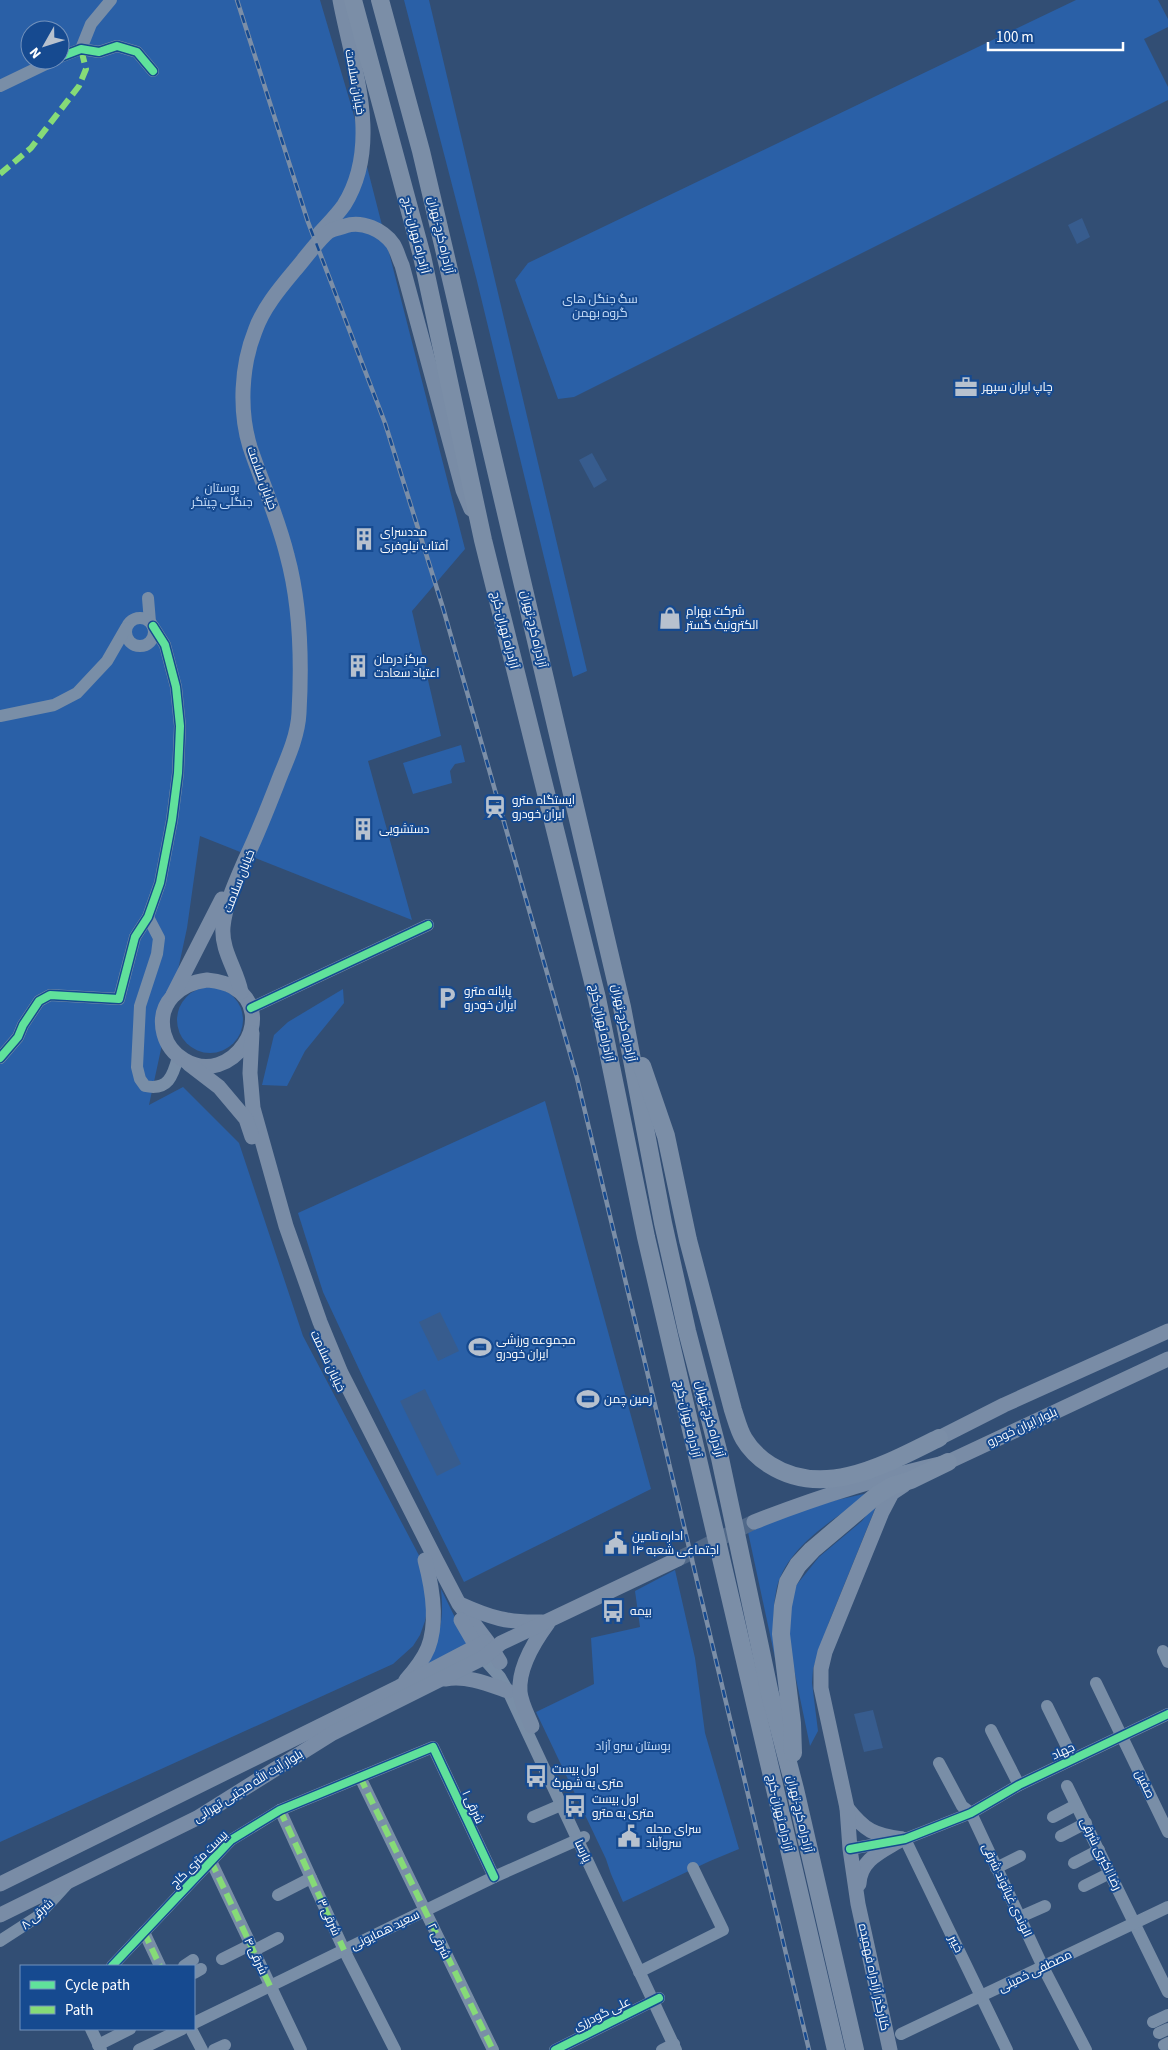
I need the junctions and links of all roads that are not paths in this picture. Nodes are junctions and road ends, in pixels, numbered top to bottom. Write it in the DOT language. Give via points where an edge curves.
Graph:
graph roads {
  1 [pos="111,0"];
  2 [pos="340,0"];
  3 [pos="352,0"];
  4 [pos="380,0"];
  5 [pos="81,49"];
  6 [pos="70,53"];
  7 [pos="33,70"];
  8 [pos="153,71"];
  9 [pos="0,86"];
  10 [pos="272,517"];
  11 [pos="483,540"];
  12 [pos="135,618"];
  13 [pos="152,624"];
  14 [pos="126,628"];
  15 [pos="138,646"];
  16 [pos="111,654"];
  17 [pos="171,662"];
  18 [pos="0,716"];
  19 [pos="148,917"];
  20 [pos="428,925"];
  21 [pos="241,992"];
  22 [pos="173,995"];
  23 [pos="622,1007"];
  24 [pos="251,1008"];
  25 [pos="252,1032"];
  26 [pos="0,1058"];
  27 [pos="184,1060"];
  28 [pos="1168,1331"];
  29 [pos="1168,1359"];
  30 [pos="1030,1393"];
  31 [pos="1041,1418"];
  32 [pos="938,1438"];
  33 [pos="948,1462"];
  34 [pos="911,1480"];
  35 [pos="754,1522"];
  36 [pos="678,1559"];
  37 [pos="425,1560"];
  38 [pos="459,1604"];
  39 [pos="549,1622"];
  40 [pos="490,1650"];
  41 [pos="436,1681"];
  42 [pos="1096,1683"];
  43 [pos="400,1687"];
  44 [pos="508,1691"];
  45 [pos="1047,1706"];
  46 [pos="1168,1714"];
  47 [pos="532,1726"];
  48 [pos="990,1730"];
  49 [pos="1122,1736"];
  50 [pos="432,1747"];
  51 [pos="1073,1759"];
  52 [pos="940,1763"];
  53 [pos="360,1777"];
  54 [pos="1019,1785"];
  55 [pos="1067,1786"];
  56 [pos="795,1789"];
  57 [pos="565,1803"];
  58 [pos="1076,1804"];
  59 [pos="847,1808"];
  60 [pos="280,1810"];
  61 [pos="971,1813"];
  62 [pos="1164,1814"];
  63 [pos="533,1817"];
  64 [pos="1052,1817"];
  65 [pos="1086,1823"];
  66 [pos="1168,1832"];
  67 [pos="1061,1836"];
  68 [pos="581,1838"];
  69 [pos="904,1839"];
  70 [pos="850,1848"];
  71 [pos="1099,1850"];
  72 [pos="1020,1856"];
  73 [pos="211,1861"];
  74 [pos="1074,1863"];
  75 [pos="693,1868"];
  76 [pos="996,1868"];
  77 [pos="1110,1873"];
  78 [pos="494,1877"];
  79 [pos="311,1878"];
  80 [pos="70,1881"];
  81 [pos="0,1884"];
  82 [pos="1084,1886"];
  83 [pos="278,1895"];
  84 [pos="858,1904"];
  85 [pos="1045,1906"];
  86 [pos="1168,1907"];
  87 [pos="425,1911"];
  88 [pos="0,1915"];
  89 [pos="1020,1917"];
  90 [pos="1135,1923"];
  91 [pos="144,1932"];
  92 [pos="278,1938"];
  93 [pos="0,1941"];
  94 [pos="252,1948"];
  95 [pos="344,1950"];
  96 [pos="222,1959"];
  97 [pos="113,1965"];
  98 [pos="160,1965"];
  99 [pos="1043,1967"];
  100 [pos="642,1971"];
  101 [pos="270,1986"];
  102 [pos="1168,1992"];
  103 [pos="982,1996"];
  104 [pos="656,2000"];
  105 [pos="1168,2014"];
  106 [pos="883,2021"];
  107 [pos="195,2023"];
  108 [pos="1160,2028"];
  109 [pos="91,2030"];
  110 [pos="128,2030"];
  111 [pos="180,2030"];
  112 [pos="192,2030"];
  113 [pos="902,2034"];
  114 [pos="577,2045"];
  115 [pos="99,2048"];
  116 [pos="678,2048"];
  117 [pos="139,2050"];
  118 [pos="202,2050"];
  119 [pos="301,2050"];
  120 [pos="395,2050"];
  121 [pos="493,2050"];
  122 [pos="555,2050"];
  123 [pos="662,2050"];
  124 [pos="836,2050"];
  125 [pos="855,2050"];
  126 [pos="890,2050"];
  127 [pos="894,2050"];
  128 [pos="1007,2050"];
  129 [pos="1086,2050"];
  1 -- 5 [label="street" via="91,24"];
  2 -- 10 [label="main road, خیابان سلامت" via="358,87 364,137 354,180 344,204 274,285 260,306 240,359 240,424 248,460"];
  3 -- 11 [label="highway, آزادراه تهران-کرج" via="422,256"];
  4 -- 23 [label="highway, آزادراه کرج-تهران" via="421,151"];
  5 -- 6 [label="street"];
  5 -- 8 [label="street" via="99,52 117,46 136,52"];
  7 -- 9 [label="street"];
  10 -- 11 [label="main road, خیابان سلامت" via="244,414 246,358 255,329 288,278 328,232 348,225 366,225 378,230 393,244 402,265 463,490"];
  10 -- 21 [label="main road, خیابان سلامت" via="288,557 296,601 301,655 299,716 294,742 226,912 224,942"];
  10 -- 22 [label="main road, خیابان سلامت" via="293,631 295,678 292,712 276,776 219,907"];
  11 -- 124 [label="highway, آزادراه تهران-کرج" via="597,998 646,1237"];
  12 -- 13 [label="street"];
  12 -- 13 [label="street" via="148,598"];
  12 -- 14 [label="street"];
  13 -- 15 [label="street" via="153,639"];
  13 -- 17 [label="street"];
  14 -- 15 [label="street" via="129,642"];
  14 -- 16 [label="street"];
  15 -- 16 [label="street"];
  15 -- 17 [label="street" via="158,651"];
  16 -- 18 [label="street" via="97,673 66,700"];
  17 -- 19 [label="street" via="180,726 178,774 160,883"];
  19 -- 26 [label="street" via="135,938 119,999 50,995 38,1001 18,1037"];
  19 -- 27 [label="street" via="158,938 157,954 140,1006 136,1067 145,1086 155,1089 166,1084"];
  20 -- 24 [label="street"];
  21 -- 22 [label="main road" via="232,986 207,980 182,987"];
  21 -- 24 [label="main road"];
  22 -- 27 [label="main road" via="162,1020 164,1034 169,1046"];
  23 -- 32 [label="highway" via="666,1136 688,1240 733,1410 742,1437 755,1456 781,1472 808,1480 829,1480 892,1461"];
  23 -- 56 [label="highway, آزادراه کرج-تهران" via="665,1232 720,1458 770,1694"];
  24 -- 25 [label="main road"];
  25 -- 27 [label="main road" via="232,1059 218,1065 204,1067"];
  25 -- 38 [label="main road, خیابان سلامت" via="250,1073 254,1108 286,1226 313,1304 342,1373"];
  27 -- 37 [label="main road, خیابان سلامت" via="219,1087 246,1119 306,1313"];
  28 -- 30 [label="main road"];
  29 -- 31 [label="main road, بلوار ایران خودرو"];
  30 -- 31 [label="main road"];
  30 -- 32 [label="main road"];
  31 -- 33 [label="main road, بلوار ایران خودرو"];
  33 -- 34 [label="highway"];
  33 -- 35 [label="main road, بلوار ایران خودرو" via="816,1498"];
  34 -- 56 [label="highway" via="877,1495 832,1532 798,1565 788,1582 781,1634 792,1723"];
  34 -- 59 [label="main road" via="892,1493 882,1512 821,1669 821,1688"];
  36 -- 39 [label="main road"];
  37 -- 40 [label="main road, خیابان سلامت"];
  37 -- 43 [label="main road" via="432,1588 429,1647 419,1666"];
  38 -- 39 [label="main road" via="496,1619 521,1623"];
  38 -- 40 [label="main road, خیابان سلامت"];
  39 -- 40 [label="main road"];
  39 -- 47 [label="main road" via="537,1638 522,1673 520,1693"];
  40 -- 41 [label="main road, بلوار آیت الله مجتبی تهرانی"];
  40 -- 43 [label="main road, بلوار آیت الله مجتبی تهرانی"];
  40 -- 44 [label="street, پارسا"];
  40 -- 47 [label="street, پارسا"];
  41 -- 44 [label="main road" via="451,1678 480,1681"];
  41 -- 80 [label="main road, بلوار آیت الله مجتبی تهرانی" via="333,1733 197,1818"];
  42 -- 49 [label="street, صفین"];
  43 -- 81 [label="main road, بلوار آیت الله مجتبی تهرانی"];
  44 -- 57 [label="street, پارسا"];
  45 -- 51 [label="street"];
  46 -- 49 [label="street, جهاد"];
  47 -- 57 [label="street, پارسا"];
  48 -- 54 [label="street"];
  49 -- 51 [label="street, جهاد"];
  49 -- 62 [label="street, صفین"];
  50 -- 53 [label="street, بیست متری کاج"];
  50 -- 78 [label="street, ۱ شرقی"];
  51 -- 54 [label="street, جهاد"];
  52 -- 61 [label="street, الوندی غیاثوند شرقی" via="962,1806"];
  53 -- 60 [label="street, بیست متری کاج"];
  53 -- 87 [label="street, ۲ شرقی"];
  54 -- 61 [label="street, جهاد"];
  55 -- 58 [label="street, رضا اکبری شرقی"];
  56 -- 125 [label="highway, آزادراه کرج-تهران"];
  57 -- 63 [label="street"];
  57 -- 68 [label="street, پارسا"];
  58 -- 64 [label="street"];
  58 -- 65 [label="street, رضا اکبری شرقی"];
  59 -- 69 [label="main road" via="859,1824 871,1832"];
  59 -- 70 [label="main road"];
  60 -- 73 [label="street, بیست متری کاج" via="231,1840"];
  60 -- 79 [label="street, ۳ شرقی"];
  61 -- 69 [label="street, جهاد"];
  61 -- 76 [label="street, الوندی غیاثوند شرقی"];
  62 -- 66 [label="street, صفین"];
  65 -- 67 [label="street"];
  65 -- 71 [label="street, رضا اکبری شرقی"];
  68 -- 78 [label="street, سعید همایونی"];
  68 -- 100 [label="street, پارسا"];
  69 -- 70 [label="street, جهاد"];
  69 -- 84 [label="main road" via="863,1866 859,1877"];
  69 -- 103 [label="street, خیبر"];
  70 -- 84 [label="main road"];
  71 -- 74 [label="street"];
  71 -- 77 [label="street, رضا اکبری شرقی"];
  72 -- 76 [label="street"];
  73 -- 91 [label="street, بیست متری کاج"];
  73 -- 94 [label="street, ۴ شرقی"];
  75 -- 100 [label="street" via="723,1930"];
  76 -- 89 [label="street, الوندی غیاثوند شرقی"];
  77 -- 82 [label="street"];
  77 -- 90 [label="street, رضا اکبری شرقی"];
  78 -- 87 [label="street, سعید همایونی"];
  79 -- 83 [label="street"];
  79 -- 95 [label="street, ۳ شرقی"];
  80 -- 88 [label="main road, بلوار آیت الله مجتبی تهرانی"];
  80 -- 93 [label="street, ۸ شرقی" via="37,1917"];
  84 -- 106 [label="main road, کنارگذر آزادراه فهمیده"];
  85 -- 89 [label="street"];
  86 -- 90 [label="street, مصطفی خمینی"];
  87 -- 95 [label="street, سعید همایونی"];
  87 -- 121 [label="street, ۲ شرقی"];
  89 -- 99 [label="street, الوندی غیاثوند شرقی"];
  90 -- 99 [label="street, مصطفی خمینی"];
  90 -- 102 [label="street, رضا اکبری شرقی"];
  91 -- 97 [label="street, بیست متری کاج"];
  91 -- 98 [label="street"];
  92 -- 94 [label="street"];
  94 -- 96 [label="street"];
  94 -- 101 [label="street, ۴ شرقی"];
  95 -- 101 [label="street, سعید همایونی"];
  95 -- 120 [label="street, ۳ شرقی"];
  99 -- 103 [label="street, مصطفی خمینی"];
  99 -- 129 [label="street, الوندی غیاثوند شرقی"];
  100 -- 104 [label="street, پارسا"];
  101 -- 107 [label="street, سعید همایونی"];
  101 -- 119 [label="street, ۴ شرقی"];
  103 -- 113 [label="street, مصطفی خمینی"];
  103 -- 128 [label="street, خیبر"];
  104 -- 114 [label="street, علی گودرزی"];
  104 -- 116 [label="street, پارسا"];
  105 -- 108 [label="street"];
  106 -- 113 [label="street"];
  106 -- 126 [label="main road, کنارگذر آزادراه فهمیده"];
  109 -- 115 [label="street"];
  110 -- 115 [label="street"];
  111 -- 117 [label="street"];
  112 -- 118 [label="street"];
  113 -- 127 [label="street"];
  114 -- 122 [label="street, علی گودرزی"];
  116 -- 123 [label="street"];
}
